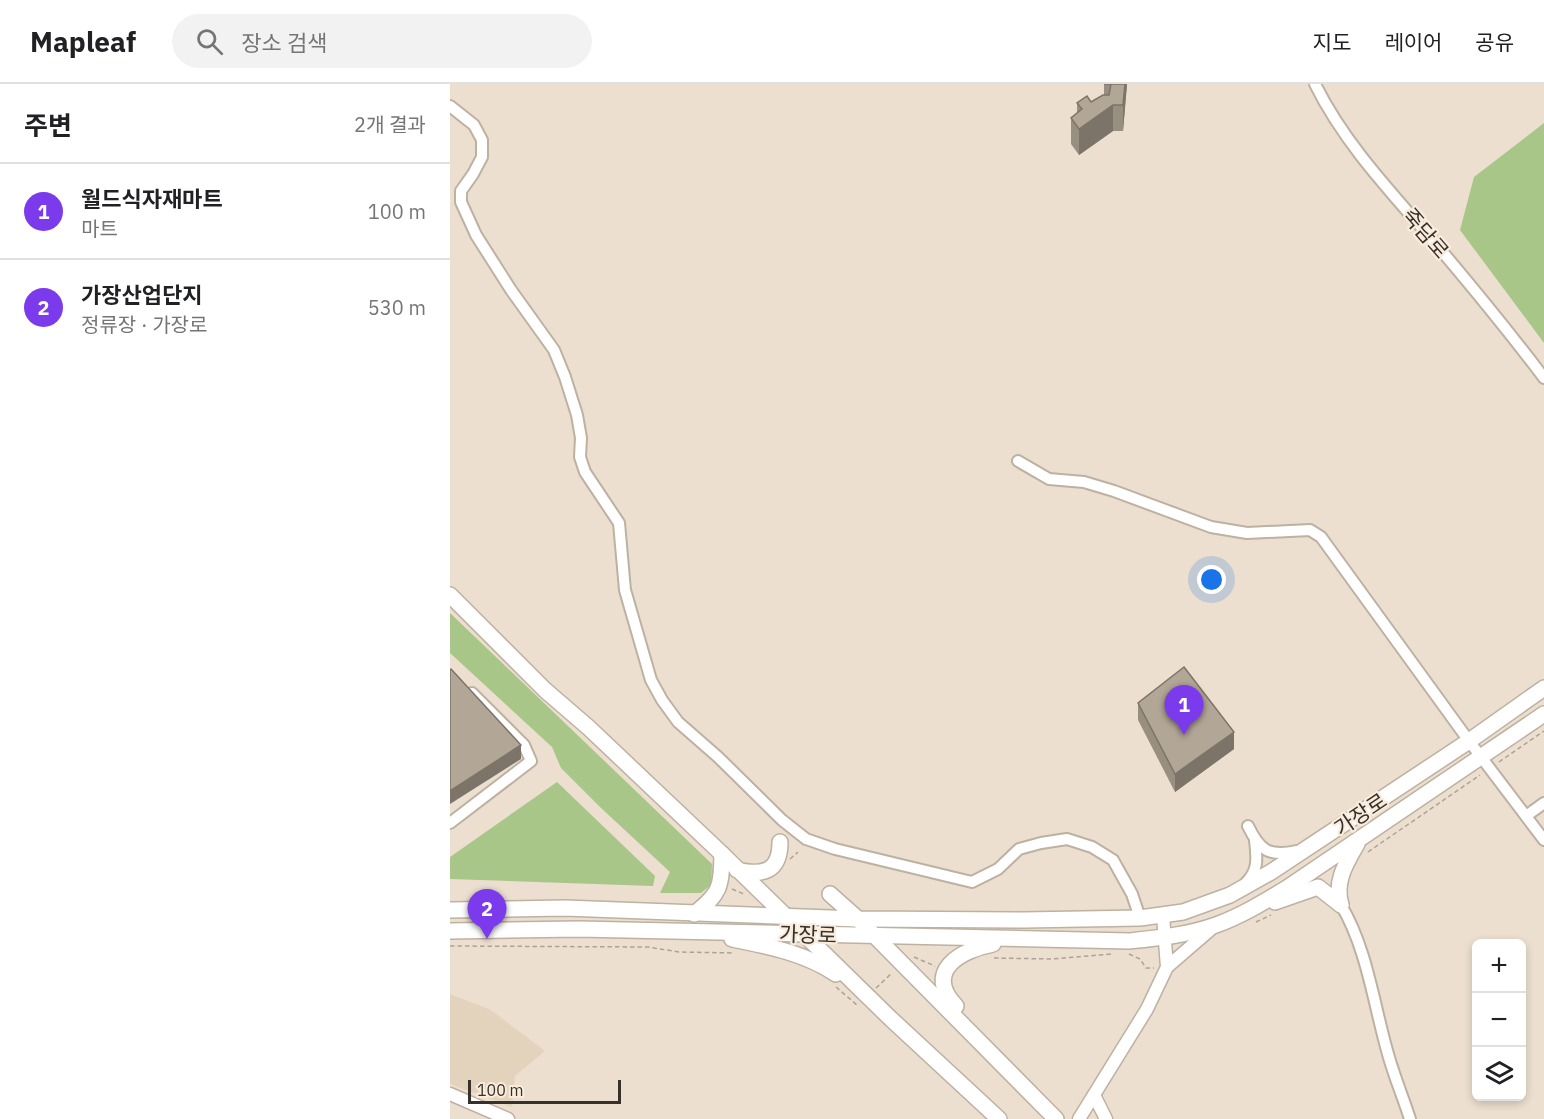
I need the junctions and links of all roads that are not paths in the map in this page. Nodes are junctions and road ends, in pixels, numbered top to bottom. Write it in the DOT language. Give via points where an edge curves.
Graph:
graph roads {
  1 [pos="1315,84"];
  2 [pos="450,106"];
  3 [pos="1544,378"];
  4 [pos="1018,461"];
  5 [pos="450,595"];
  6 [pos="466,687"];
  7 [pos="1544,688"];
  8 [pos="1544,714"];
  9 [pos="1468,741"];
  10 [pos="1481,757"];
  11 [pos="1544,803"];
  12 [pos="1527,816"];
  13 [pos="450,823"];
  14 [pos="1248,825"];
  15 [pos="1255,840"];
  16 [pos="1359,840"];
  17 [pos="1544,840"];
  18 [pos="780,842"];
  19 [pos="1306,849"];
  20 [pos="722,854"];
  21 [pos="737,870"];
  22 [pos="1230,895"];
  23 [pos="1341,905"];
  24 [pos="450,910"];
  25 [pos="1251,910"];
  26 [pos="694,914"];
  27 [pos="1163,916"];
  28 [pos="784,917"];
  29 [pos="828,918"];
  30 [pos="1140,918"];
  31 [pos="858,919"];
  32 [pos="1216,925"];
  33 [pos="450,931"];
  34 [pos="694,931"];
  35 [pos="807,933"];
  36 [pos="874,936"];
  37 [pos="1166,937"];
  38 [pos="1038,940"];
  39 [pos="1167,967"];
  40 [pos="866,996"];
  41 [pos="450,1094"];
  42 [pos="1094,1095"];
  43 [pos="1053,1116"];
  44 [pos="508,1119"];
  45 [pos="999,1119"];
  46 [pos="1078,1119"];
  47 [pos="1106,1119"];
  48 [pos="1410,1119"];
  1 -- 3 [label="street, 죽담로" via="1325,106 1366,164 1494,311"];
  2 -- 30 [label="street" via="474,125 483,140 482,157 461,191 461,202 476,235 554,350 577,415 579,458 619,523 625,590 651,680 678,722 806,839 972,882 998,869 1019,849 1068,839 1113,860"];
  4 -- 9 [label="street" via="1049,479 1113,491 1212,527 1247,533 1310,530 1321,537"];
  5 -- 20 [label="main road" via="545,690"];
  6 -- 13 [label="street" via="524,745 531,761"];
  7 -- 9 [label="main road, 가장로"];
  8 -- 10 [label="main road, 가장로"];
  9 -- 10 [label="street"];
  9 -- 19 [label="main road, 가장로"];
  10 -- 12 [label="street"];
  10 -- 16 [label="main road, 가장로"];
  11 -- 12 [label="street"];
  12 -- 17 [label="street"];
  14 -- 15 [label="street"];
  15 -- 19 [label="street" via="1271,853"];
  15 -- 22 [label="street" via="1254,875"];
  16 -- 23 [label="main road" via="1342,870 1337,894"];
  16 -- 25 [label="main road, 가장로"];
  18 -- 21 [label="main road" via="778,861 767,871 755,874"];
  19 -- 22 [label="main road, 가장로"];
  20 -- 21 [label="main road"];
  20 -- 26 [label="main road" via="721,884 710,902"];
  21 -- 28 [label="main road"];
  22 -- 27 [label="main road, 가장로"];
  23 -- 25 [label="main road" via="1318,887"];
  23 -- 48 [label="street" via="1351,921"];
  24 -- 26 [label="main road, 가장로"];
  25 -- 32 [label="main road, 가장로"];
  26 -- 28 [label="main road, 가장로"];
  27 -- 30 [label="main road, 가장로"];
  27 -- 37 [label="street"];
  28 -- 29 [label="main road, 가장로"];
  28 -- 35 [label="main road"];
  29 -- 31 [label="main road, 가장로"];
  29 -- 31 [label="main road" via="833,906 830,894"];
  29 -- 35 [label="main road"];
  30 -- 31 [label="main road, 가장로"];
  31 -- 36 [label="main road"];
  32 -- 37 [label="main road, 가장로"];
  32 -- 39 [label="street"];
  33 -- 34 [label="main road, 가장로"];
  34 -- 35 [label="main road, 가장로"];
  34 -- 40 [label="main road" via="803,957 833,972"];
  35 -- 36 [label="main road, 가장로"];
  35 -- 40 [label="main road"];
  36 -- 38 [label="main road, 가장로"];
  36 -- 43 [label="main road"];
  37 -- 38 [label="main road, 가장로" via="1129,941"];
  37 -- 39 [label="street"];
  38 -- 43 [label="main road" via="978,947 962,953 946,971 943,984 945,993 1021,1075"];
  39 -- 42 [label="street" via="1148,1009"];
  40 -- 45 [label="main road"];
  41 -- 44 [label="street"];
  42 -- 46 [label="street"];
  42 -- 47 [label="street"];
}
